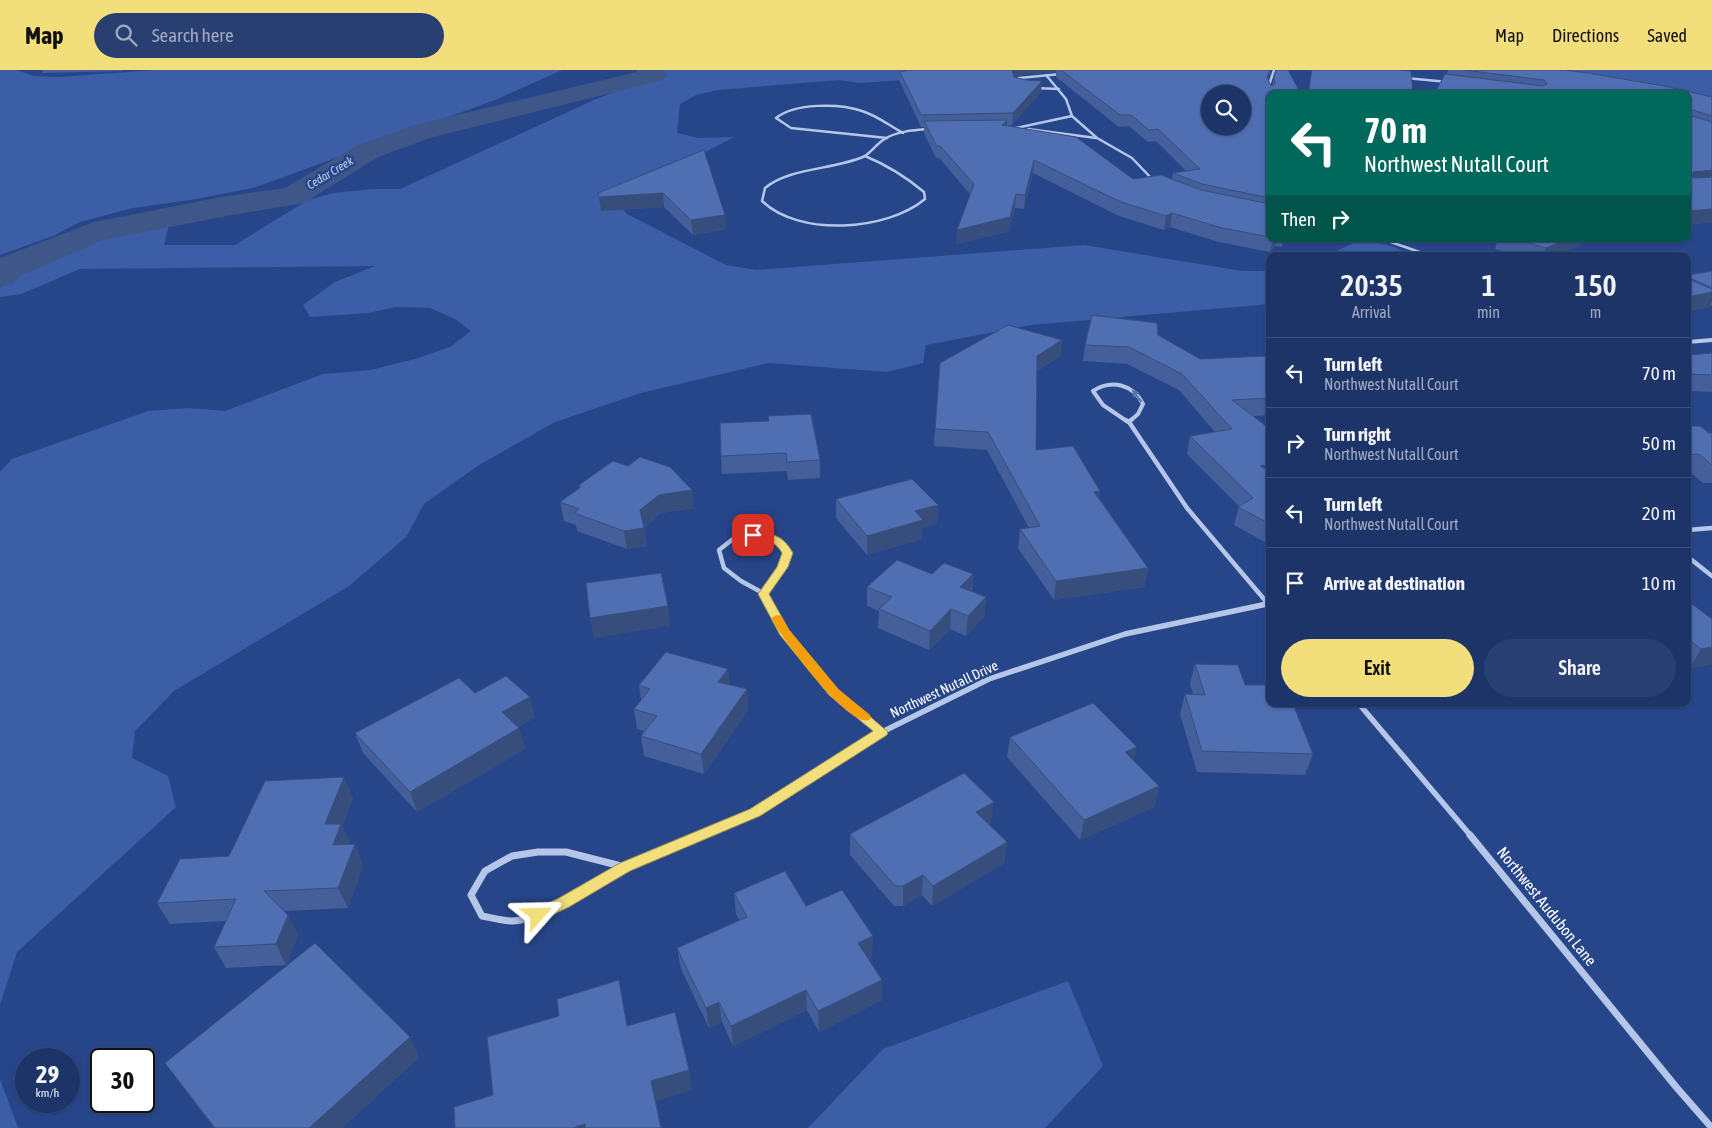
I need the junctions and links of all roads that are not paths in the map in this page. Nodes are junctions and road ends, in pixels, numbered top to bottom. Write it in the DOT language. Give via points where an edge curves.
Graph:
graph roads {
  1 [pos="1274,70"];
  2 [pos="1063,74"];
  3 [pos="1046,75"];
  4 [pos="1404,78"];
  5 [pos="1452,82"];
  6 [pos="1015,85"];
  7 [pos="1032,88"];
  8 [pos="1059,89"];
  9 [pos="1269,90"];
  10 [pos="1072,116"];
  11 [pos="1012,128"];
  12 [pos="1022,128"];
  13 [pos="931,129"];
  14 [pos="903,133"];
  15 [pos="888,138"];
  16 [pos="1097,138"];
  17 [pos="864,156"];
  18 [pos="1157,184"];
  19 [pos="1392,242"];
  20 [pos="1420,252"];
  21 [pos="1712,340"];
  22 [pos="1691,342"];
  23 [pos="1129,422"];
  24 [pos="1712,528"];
  25 [pos="1691,530"];
  26 [pos="1691,559"];
  27 [pos="1712,576"];
  28 [pos="764,594"];
  29 [pos="1266,600"];
  30 [pos="1266,605"];
  31 [pos="1362,707"];
  32 [pos="882,732"];
  33 [pos="625,867"];
  34 [pos="1712,1128"];
  1 -- 9 [label="street"];
  2 -- 3 [label="street"];
  3 -- 6 [label="street" via="1019,78 1014,81"];
  3 -- 8 [label="street"];
  4 -- 5 [label="street"];
  7 -- 8 [label="street"];
  8 -- 10 [label="street" via="1071,107"];
  10 -- 12 [label="street"];
  10 -- 16 [label="street"];
  11 -- 12 [label="street"];
  12 -- 16 [label="street"];
  13 -- 14 [label="street"];
  14 -- 15 [label="street"];
  14 -- 15 [label="street" via="864,111 844,106 802,107 776,118 790,128"];
  15 -- 17 [label="street"];
  16 -- 18 [label="street" via="1132,158"];
  17 -- 17 [label="street" via="783,178 767,186 762,201 787,218 852,224 906,213 925,200 924,192 904,175"];
  19 -- 20 [label="street"];
  21 -- 22 [label="street"];
  23 -- 23 [label="street, one-way" via="1143,404 1138,394 1128,386 1117,384 1102,385 1094,391 1101,405"];
  23 -- 29 [label="street" via="1187,508"];
  24 -- 25 [label="street"];
  26 -- 27 [label="street"];
  28 -- 28 [label="street" via="783,567 788,553 782,543 771,536 734,538 719,550 724,568"];
  28 -- 32 [label="street" via="784,632 833,692"];
  30 -- 32 [label="street, Northwest Nutall Drive" via="1125,634 998,676"];
  31 -- 34 [label="street, Northwest Audubon Lane"];
  32 -- 33 [label="street, Northwest Nutall Drive" via="755,813"];
  33 -- 33 [label="street, Northwest Nutall Drive" via="566,852 512,856 485,871 471,894 482,916 514,921 564,903"];
}
